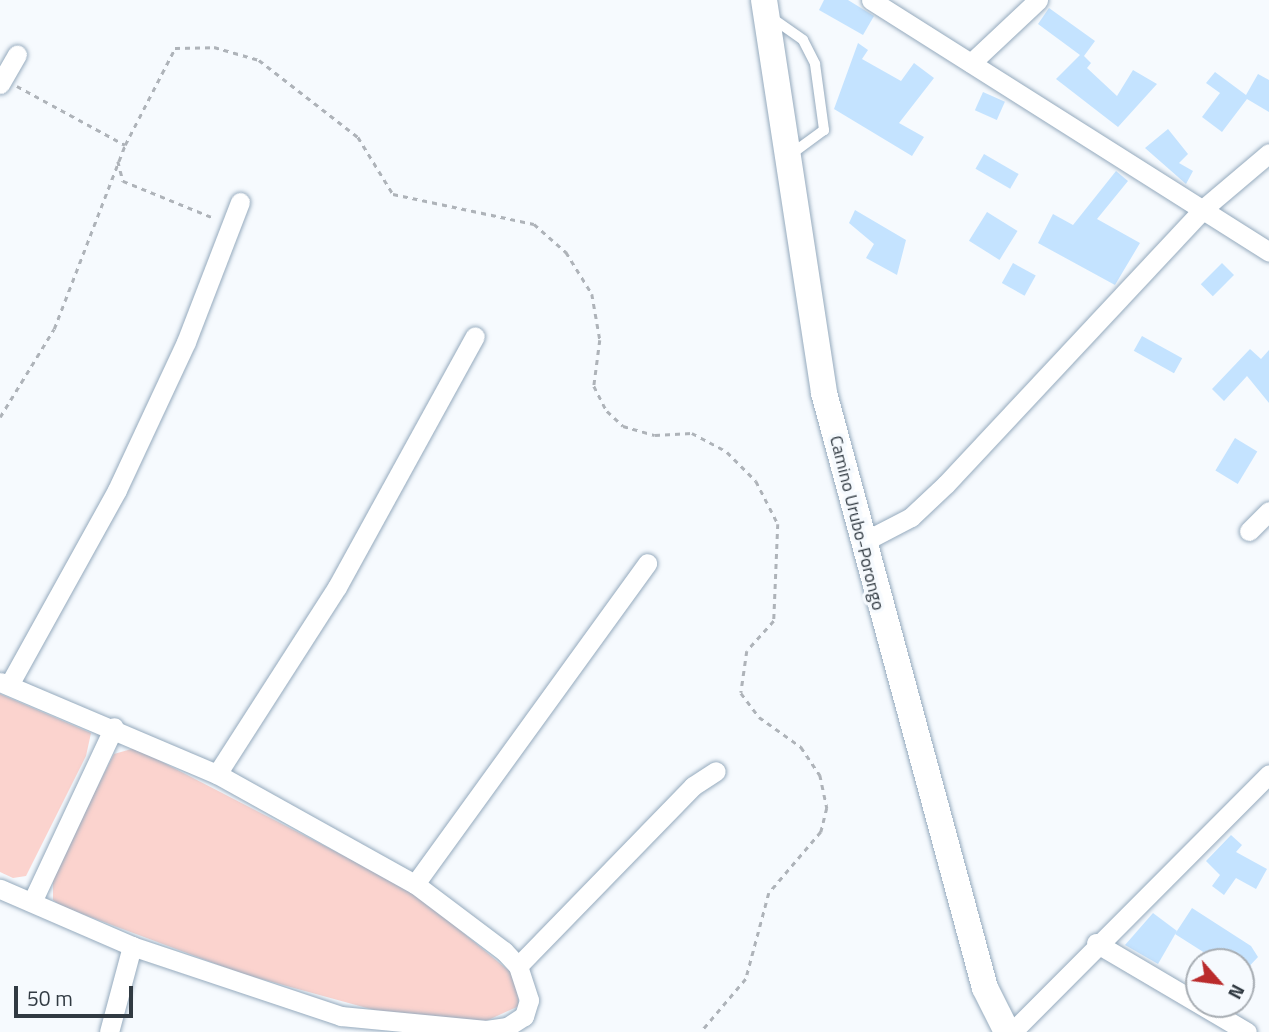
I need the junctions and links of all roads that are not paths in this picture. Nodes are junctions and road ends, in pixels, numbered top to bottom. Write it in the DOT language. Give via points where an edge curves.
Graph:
graph roads {
  1 [pos="872,0"];
  2 [pos="1038,0"];
  3 [pos="765,7"];
  4 [pos="17,54"];
  5 [pos="971,63"];
  6 [pos="2,81"];
  7 [pos="1269,153"];
  8 [pos="784,159"];
  9 [pos="240,202"];
  10 [pos="1204,208"];
  11 [pos="1269,253"];
  12 [pos="475,336"];
  13 [pos="1269,511"];
  14 [pos="1249,531"];
  15 [pos="863,542"];
  16 [pos="647,563"];
  17 [pos="5,683"];
  18 [pos="114,727"];
  19 [pos="716,771"];
  20 [pos="217,774"];
  21 [pos="1265,785"];
  22 [pos="415,884"];
  23 [pos="0,889"];
  24 [pos="32,902"];
  25 [pos="1096,943"];
  26 [pos="132,946"];
  27 [pos="518,966"];
  28 [pos="340,1024"];
  29 [pos="486,1031"];
  30 [pos="109,1032"];
  31 [pos="1010,1032"];
  32 [pos="1247,1032"];
  1 -- 5 [label="street"];
  2 -- 5 [label="street"];
  3 -- 8 [label="main road, Camino Urubo-Porongo"];
  3 -- 8 [label="lane" via="803,40 815,64 824,131"];
  4 -- 6 [label="street"];
  5 -- 10 [label="street"];
  7 -- 10 [label="street"];
  8 -- 15 [label="main road, Camino Urubo-Porongo" via="824,393"];
  9 -- 17 [label="street" via="186,342 117,490"];
  10 -- 11 [label="street"];
  10 -- 15 [label="street" via="946,484 911,517"];
  12 -- 20 [label="street" via="337,587"];
  13 -- 14 [label="street"];
  15 -- 31 [label="main road, Camino Urubo-Porongo" via="985,988"];
  16 -- 22 [label="street"];
  17 -- 18 [label="street"];
  18 -- 20 [label="street"];
  18 -- 24 [label="street"];
  19 -- 27 [label="street" via="693,786"];
  20 -- 22 [label="street"];
  21 -- 25 [label="street"];
  22 -- 27 [label="street"];
  23 -- 24 [label="street"];
  24 -- 26 [label="street"];
  25 -- 31 [label="street"];
  25 -- 32 [label="street"];
  26 -- 28 [label="street"];
  26 -- 30 [label="street"];
  27 -- 29 [label="street" via="528,986 524,1016 508,1027"];
  28 -- 29 [label="street"];
}
